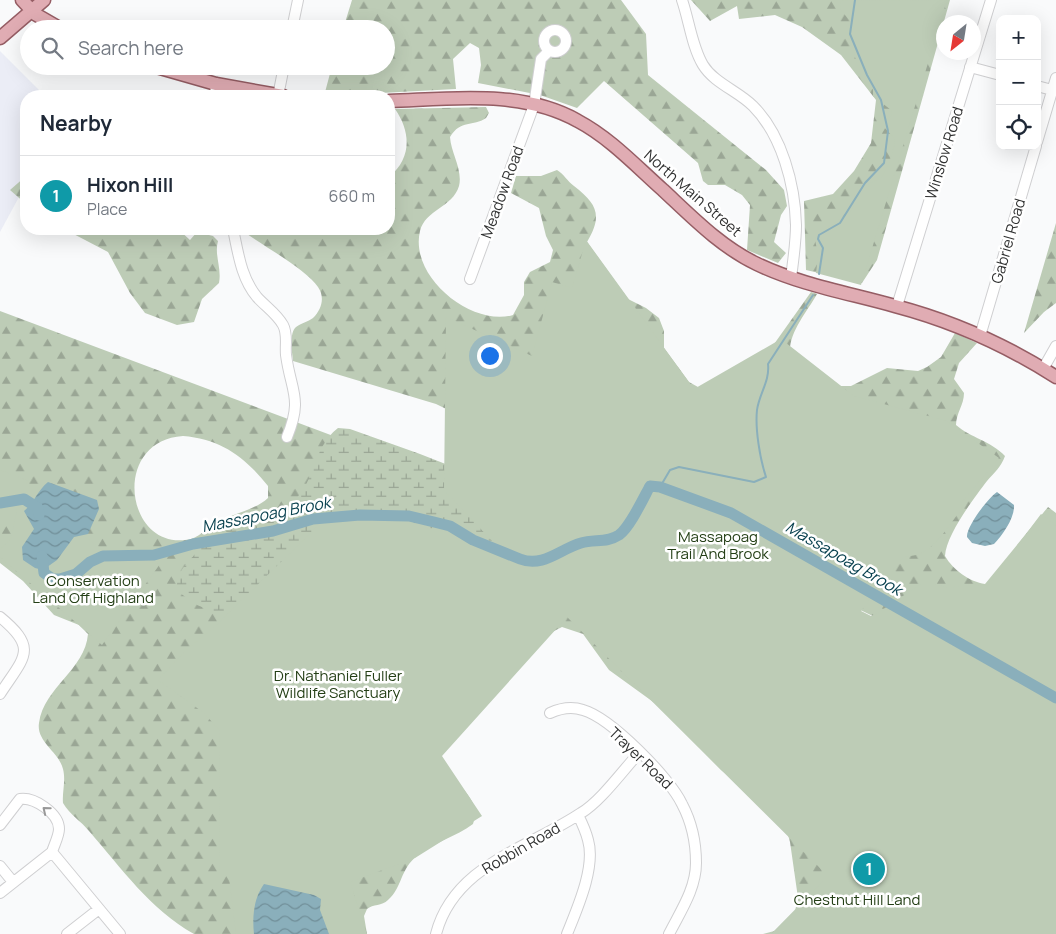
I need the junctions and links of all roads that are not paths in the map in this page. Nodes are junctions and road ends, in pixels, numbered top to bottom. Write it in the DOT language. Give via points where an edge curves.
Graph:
graph roads {
  1 [pos="22,0"];
  2 [pos="44,0"];
  3 [pos="298,0"];
  4 [pos="682,0"];
  5 [pos="991,0"];
  6 [pos="32,12"];
  7 [pos="22,20"];
  8 [pos="46,20"];
  9 [pos="294,20"];
  10 [pos="20,22"];
  11 [pos="0,38"];
  12 [pos="549,50"];
  13 [pos="970,66"];
  14 [pos="996,74"];
  15 [pos="176,75"];
  16 [pos="282,75"];
  17 [pos="1056,78"];
  18 [pos="1041,87"];
  19 [pos="215,90"];
  20 [pos="279,90"];
  21 [pos="1052,90"];
  22 [pos="395,101"];
  23 [pos="534,105"];
  24 [pos="1041,128"];
  25 [pos="1035,150"];
  26 [pos="234,235"];
  27 [pos="791,278"];
  28 [pos="470,279"];
  29 [pos="897,306"];
  30 [pos="980,336"];
  31 [pos="1056,346"];
  32 [pos="1043,369"];
  33 [pos="1056,377"];
  34 [pos="287,437"];
  35 [pos="0,617"];
  36 [pos="0,694"];
  37 [pos="550,713"];
  38 [pos="639,752"];
  39 [pos="578,815"];
  40 [pos="0,825"];
  41 [pos="52,852"];
  42 [pos="0,866"];
  43 [pos="13,882"];
  44 [pos="0,893"];
  45 [pos="99,909"];
  46 [pos="66,934"];
  47 [pos="120,934"];
  48 [pos="436,934"];
  49 [pos="567,934"];
  50 [pos="669,934"];
  1 -- 6 [label="main road"];
  2 -- 6 [label="main road"];
  3 -- 9 [label="street"];
  4 -- 27 [label="street" via="704,67 752,106 777,142 795,214"];
  5 -- 13 [label="street, Winslow Road"];
  6 -- 7 [label="main road"];
  6 -- 8 [label="main road"];
  10 -- 11 [label="main road"];
  12 -- 23 [label="street, Meadow Road" via="541,59"];
  13 -- 14 [label="street"];
  13 -- 29 [label="street, Winslow Road"];
  15 -- 19 [label="main road"];
  16 -- 20 [label="street"];
  17 -- 21 [label="street"];
  18 -- 21 [label="street"];
  21 -- 24 [label="street"];
  22 -- 23 [label="main road, North Main Street" via="468,98"];
  23 -- 27 [label="main road, North Main Street" via="579,121 616,147 726,245 757,264"];
  23 -- 28 [label="street, Meadow Road"];
  25 -- 30 [label="street, Gabriel Road"];
  26 -- 34 [label="street" via="248,283 283,324 286,334 286,354 297,406"];
  27 -- 29 [label="main road, North Main Street"];
  29 -- 30 [label="main road, North Main Street" via="960,326"];
  30 -- 32 [label="main road, North Main Street"];
  31 -- 32 [label="street"];
  32 -- 33 [label="main road, North Main Street"];
  35 -- 36 [label="street" via="20,635 24,648 19,663"];
  37 -- 38 [label="street, Trayer Road" via="572,707 585,710"];
  38 -- 39 [label="street, Robbin Road"];
  38 -- 50 [label="street, Trayer Road" via="675,791 692,829 696,864 693,882"];
  39 -- 48 [label="street, Robbin Road" via="498,858 468,881 449,906"];
  39 -- 49 [label="street" via="589,842 589,868"];
  41 -- 40 [label="street, one-way" via="58,824 39,804 20,799"];
  41 -- 43 [label="street"];
  41 -- 45 [label="street"];
  42 -- 43 [label="street"];
  43 -- 44 [label="street"];
  45 -- 46 [label="street"];
  45 -- 47 [label="street"];
}
